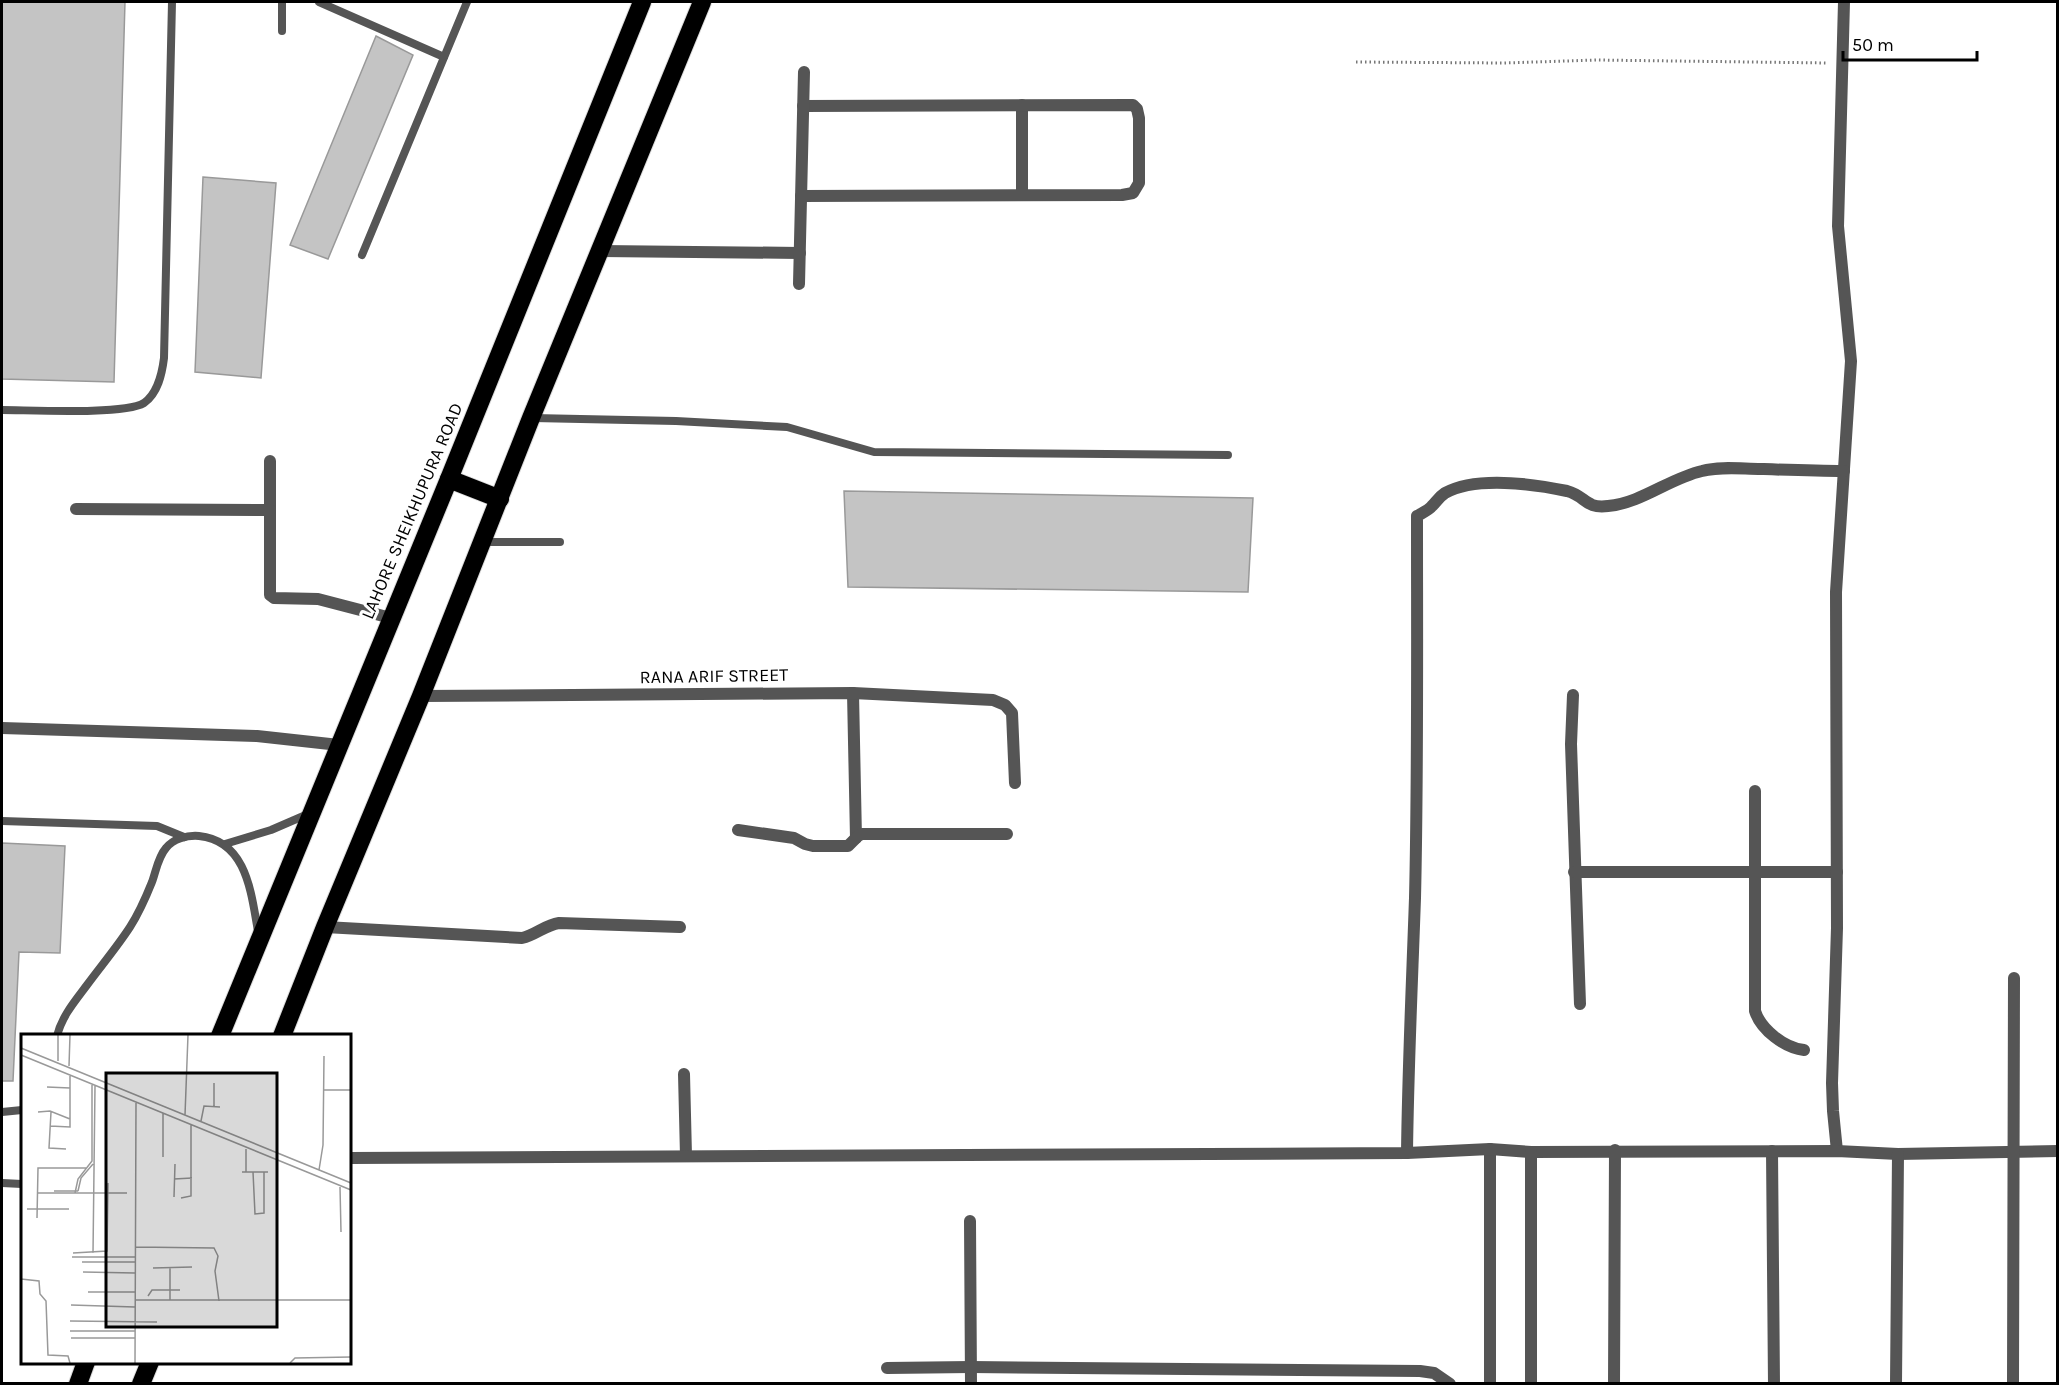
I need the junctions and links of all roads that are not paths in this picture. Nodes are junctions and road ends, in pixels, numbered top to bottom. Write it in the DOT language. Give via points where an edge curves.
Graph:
graph roads {
  1 [pos="172,2"];
  2 [pos="282,2"];
  3 [pos="319,2"];
  4 [pos="467,2"];
  5 [pos="642,2"];
  6 [pos="702,2"];
  7 [pos="1844,2"];
  8 [pos="282,31"];
  9 [pos="444,57"];
  10 [pos="804,72"];
  11 [pos="1022,105"];
  12 [pos="803,106"];
  13 [pos="1022,195"];
  14 [pos="801,196"];
  15 [pos="601,251"];
  16 [pos="800,253"];
  17 [pos="362,255"];
  18 [pos="799,284"];
  19 [pos="2,410"];
  20 [pos="531,418"];
  21 [pos="1228,455"];
  22 [pos="270,461"];
  23 [pos="1844,471"];
  24 [pos="449,479"];
  25 [pos="500,499"];
  26 [pos="76,509"];
  27 [pos="270,510"];
  28 [pos="483,542"];
  29 [pos="560,542"];
  30 [pos="391,618"];
  31 [pos="853,693"];
  32 [pos="1573,695"];
  33 [pos="421,696"];
  34 [pos="2,728"];
  35 [pos="339,745"];
  36 [pos="1015,783"];
  37 [pos="1755,791"];
  38 [pos="311,813"];
  39 [pos="2,821"];
  40 [pos="738,830"];
  41 [pos="1007,834"];
  42 [pos="184,837"];
  43 [pos="856,838"];
  44 [pos="225,844"];
  45 [pos="1574,872"];
  46 [pos="1754,872"];
  47 [pos="1837,872"];
  48 [pos="325,927"];
  49 [pos="680,927"];
  50 [pos="257,945"];
  51 [pos="2014,978"];
  52 [pos="1580,1004"];
  53 [pos="57,1034"];
  54 [pos="220,1034"];
  55 [pos="282,1034"];
  56 [pos="1804,1050"];
  57 [pos="684,1074"];
  58 [pos="21,1110"];
  59 [pos="2,1112"];
  60 [pos="1490,1149"];
  61 [pos="1615,1150"];
  62 [pos="1772,1151"];
  63 [pos="1837,1151"];
  64 [pos="2015,1151"];
  65 [pos="2058,1151"];
  66 [pos="1531,1152"];
  67 [pos="1407,1153"];
  68 [pos="1898,1154"];
  69 [pos="686,1156"];
  70 [pos="351,1158"];
  71 [pos="2,1183"];
  72 [pos="21,1184"];
  73 [pos="970,1221"];
  74 [pos="85,1364"];
  75 [pos="149,1364"];
  76 [pos="971,1367"];
  77 [pos="887,1368"];
  78 [pos="78,1383"];
  79 [pos="141,1383"];
  80 [pos="971,1383"];
  81 [pos="1450,1383"];
  82 [pos="1490,1383"];
  83 [pos="1531,1383"];
  84 [pos="1614,1383"];
  85 [pos="1774,1383"];
  86 [pos="1896,1383"];
  87 [pos="2013,1383"];
  1 -- 19 [label="lane" via="164,358 159,382 146,401 123,410"];
  2 -- 8 [label="lane"];
  3 -- 9 [label="lane"];
  4 -- 9 [label="lane"];
  5 -- 24 [label="highway, LAHORE SHEIKHUPURA ROAD"];
  6 -- 15 [label="highway"];
  7 -- 23 [label="street" via="1838,226 1851,361"];
  9 -- 17 [label="lane"];
  10 -- 12 [label="street"];
  11 -- 12 [label="street"];
  11 -- 13 [label="street"];
  11 -- 13 [label="street" via="1131,104 1139,118 1139,183 1133,193"];
  12 -- 14 [label="street"];
  13 -- 14 [label="street"];
  14 -- 16 [label="street"];
  15 -- 16 [label="street"];
  15 -- 20 [label="highway"];
  16 -- 18 [label="street"];
  20 -- 21 [label="lane" via="787,427 874,452"];
  20 -- 25 [label="highway"];
  22 -- 27 [label="street"];
  23 -- 47 [label="street" via="1836,592"];
  23 -- 67 [label="street" via="1715,469 1600,507 1560,490 1478,484 1443,494 1417,516 1415,896"];
  24 -- 25 [label="highway"];
  24 -- 30 [label="highway, LAHORE SHEIKHUPURA ROAD"];
  25 -- 28 [label="highway"];
  26 -- 27 [label="street"];
  27 -- 30 [label="street" via="270,596 318,599"];
  28 -- 29 [label="lane"];
  28 -- 33 [label="highway"];
  30 -- 35 [label="highway, LAHORE SHEIKHUPURA ROAD"];
  31 -- 33 [label="street, RANA ARIF STREET"];
  31 -- 36 [label="street, RANA ARIF STREET" via="993,700 1005,705 1012,713"];
  31 -- 43 [label="street"];
  32 -- 45 [label="street"];
  33 -- 48 [label="highway"];
  34 -- 35 [label="street" via="257,736"];
  35 -- 38 [label="highway, LAHORE SHEIKHUPURA ROAD"];
  37 -- 46 [label="street"];
  38 -- 44 [label="lane"];
  38 -- 50 [label="highway, LAHORE SHEIKHUPURA ROAD"];
  39 -- 42 [label="lane" via="157,826"];
  40 -- 43 [label="street" via="795,838 813,846 848,846"];
  41 -- 43 [label="street" via="862,834"];
  42 -- 44 [label="lane" via="202,836"];
  42 -- 53 [label="lane" via="166,847 131,925 66,1012"];
  44 -- 50 [label="lane" via="246,875"];
  45 -- 46 [label="street"];
  45 -- 52 [label="street"];
  46 -- 47 [label="street"];
  46 -- 56 [label="street" via="1756,1015 1780,1040"];
  47 -- 63 [label="street" via="1832,1083"];
  48 -- 49 [label="street" via="522,938 559,923"];
  48 -- 55 [label="highway"];
  50 -- 54 [label="highway, LAHORE SHEIKHUPURA ROAD"];
  51 -- 64 [label="street"];
  57 -- 69 [label="street"];
  58 -- 59 [label="lane"];
  60 -- 66 [label="street"];
  60 -- 67 [label="street"];
  60 -- 82 [label="street"];
  61 -- 62 [label="street"];
  61 -- 66 [label="street"];
  61 -- 84 [label="street"];
  62 -- 63 [label="street"];
  62 -- 85 [label="street"];
  63 -- 68 [label="street"];
  64 -- 65 [label="street"];
  64 -- 68 [label="street"];
  64 -- 87 [label="street"];
  66 -- 83 [label="street"];
  67 -- 69 [label="street"];
  68 -- 86 [label="street"];
  69 -- 70 [label="street"];
  71 -- 72 [label="lane"];
  73 -- 76 [label="street"];
  74 -- 78 [label="highway"];
  75 -- 79 [label="highway"];
  76 -- 77 [label="street"];
  76 -- 80 [label="street"];
  76 -- 81 [label="street" via="1420,1371"];
}
